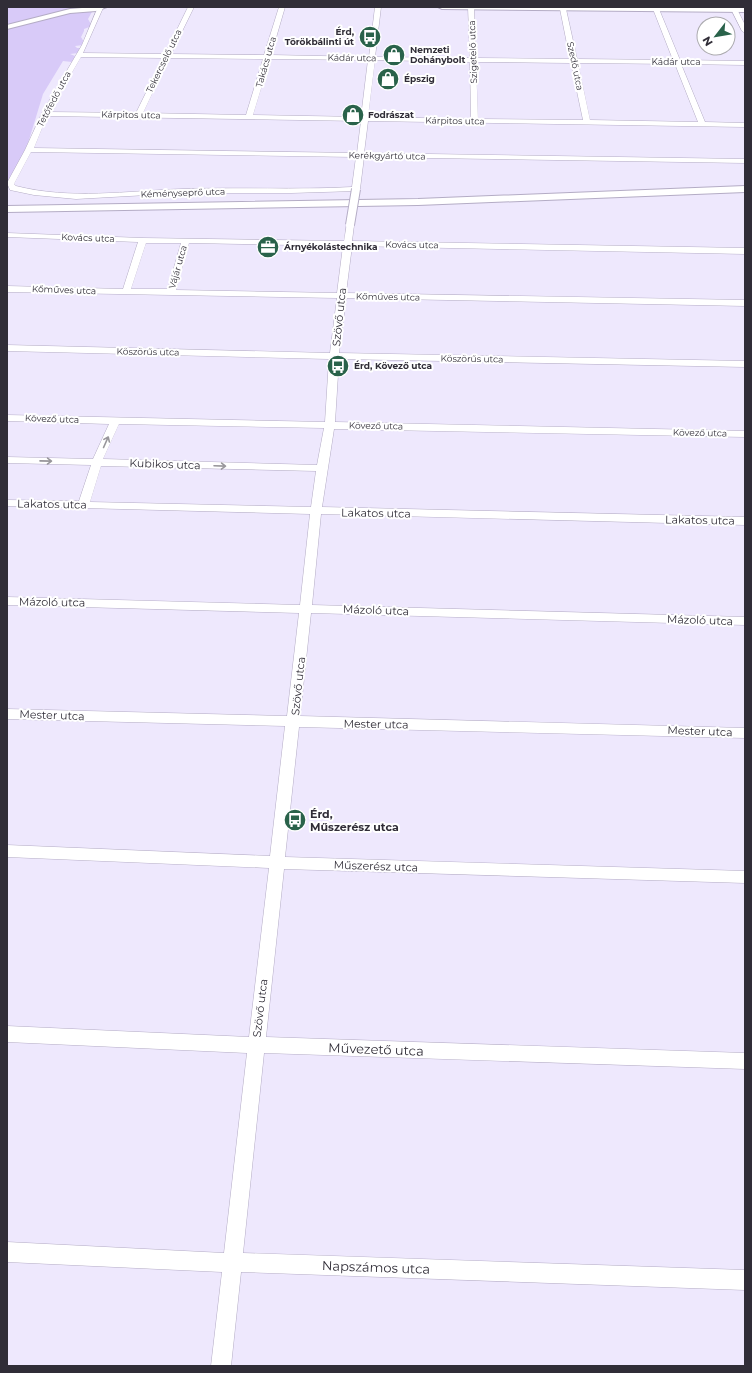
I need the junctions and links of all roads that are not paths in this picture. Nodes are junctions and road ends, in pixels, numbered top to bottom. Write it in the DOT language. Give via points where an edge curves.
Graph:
graph roads {
  1 [pos="191,7"];
  2 [pos="282,7"];
  3 [pos="378,7"];
  4 [pos="442,7"];
  5 [pos="471,7"];
  6 [pos="82,8"];
  7 [pos="100,9"];
  8 [pos="563,9"];
  9 [pos="656,9"];
  10 [pos="734,9"];
  11 [pos="745,10"];
  12 [pos="7,27"];
  13 [pos="745,30"];
  14 [pos="78,55"];
  15 [pos="167,56"];
  16 [pos="268,57"];
  17 [pos="371,58"];
  18 [pos="472,59"];
  19 [pos="573,61"];
  20 [pos="677,62"];
  21 [pos="745,63"];
  22 [pos="45,114"];
  23 [pos="138,116"];
  24 [pos="249,117"];
  25 [pos="364,119"];
  26 [pos="475,121"];
  27 [pos="588,122"];
  28 [pos="702,124"];
  29 [pos="745,125"];
  30 [pos="29,150"];
  31 [pos="360,156"];
  32 [pos="745,161"];
  33 [pos="12,187"];
  34 [pos="356,189"];
  35 [pos="745,189"];
  36 [pos="745,197"];
  37 [pos="7,209"];
  38 [pos="7,216"];
  39 [pos="7,235"];
  40 [pos="143,240"];
  41 [pos="186,240"];
  42 [pos="347,243"];
  43 [pos="745,251"];
  44 [pos="7,288"];
  45 [pos="126,292"];
  46 [pos="171,293"];
  47 [pos="340,296"];
  48 [pos="745,303"];
  49 [pos="7,348"];
  50 [pos="334,356"];
  51 [pos="745,364"];
  52 [pos="7,418"];
  53 [pos="115,422"];
  54 [pos="330,425"];
  55 [pos="745,434"];
  56 [pos="7,460"];
  57 [pos="97,462"];
  58 [pos="322,468"];
  59 [pos="7,503"];
  60 [pos="83,505"];
  61 [pos="316,512"];
  62 [pos="745,521"];
  63 [pos="7,601"];
  64 [pos="306,608"];
  65 [pos="745,621"];
  66 [pos="7,714"];
  67 [pos="294,722"];
  68 [pos="745,733"];
  69 [pos="7,851"];
  70 [pos="277,862"];
  71 [pos="745,877"];
  72 [pos="7,1034"];
  73 [pos="256,1045"];
  74 [pos="745,1061"];
  75 [pos="7,1252"];
  76 [pos="232,1262"];
  77 [pos="745,1280"];
  78 [pos="221,1366"];
  1 -- 15 [label="street, Tekercselő utca"];
  2 -- 16 [label="street, Takács utca"];
  3 -- 17 [label="street, Szövő utca"];
  4 -- 5 [label="main road"];
  5 -- 8 [label="main road"];
  5 -- 18 [label="street, Szigetelő utca"];
  6 -- 7 [label="main road"];
  6 -- 12 [label="main road"];
  7 -- 14 [label="street, Tetőfedő utca"];
  8 -- 9 [label="main road"];
  8 -- 19 [label="street, Szedő utca"];
  9 -- 10 [label="main road"];
  9 -- 20 [label="street"];
  10 -- 11 [label="main road"];
  10 -- 13 [label="street"];
  14 -- 15 [label="street, Kádár utca"];
  14 -- 22 [label="street, Tetőfedő utca"];
  15 -- 16 [label="street, Kádár utca"];
  15 -- 23 [label="street, Tekercselő utca"];
  16 -- 17 [label="street, Kádár utca"];
  16 -- 24 [label="street, Takács utca"];
  17 -- 18 [label="street, Kádár utca"];
  17 -- 25 [label="street, Szövő utca"];
  18 -- 19 [label="street, Kádár utca"];
  18 -- 26 [label="street, Szigetelő utca"];
  19 -- 20 [label="street, Kádár utca"];
  19 -- 27 [label="street, Szedő utca"];
  20 -- 21 [label="street, Kádár utca"];
  20 -- 28 [label="street"];
  22 -- 23 [label="street, Kárpitos utca"];
  22 -- 30 [label="street, Tetőfedő utca"];
  23 -- 24 [label="street, Kárpitos utca"];
  24 -- 25 [label="street, Kárpitos utca"];
  25 -- 26 [label="street, Kárpitos utca"];
  25 -- 31 [label="street, Szövő utca"];
  26 -- 27 [label="street, Kárpitos utca"];
  27 -- 28 [label="street, Kárpitos utca"];
  28 -- 29 [label="street, Kárpitos utca"];
  30 -- 31 [label="street, Kerékgyártó utca"];
  30 -- 33 [label="street, Tetőfedő utca" via="10,184"];
  31 -- 32 [label="street, Kerékgyártó utca"];
  31 -- 34 [label="street, Szövő utca"];
  33 -- 34 [label="street, Kéményseprő utca" via="58,196 90,197 182,191"];
  34 -- 42 [label="street, Szövő utca, bridge"];
  35 -- 37 [label="highway" via="418,202"];
  36 -- 38 [label="highway" via="476,208"];
  39 -- 40 [label="street, Kovács utca"];
  40 -- 41 [label="street, Kovács utca"];
  40 -- 45 [label="street"];
  41 -- 42 [label="street, Kovács utca"];
  41 -- 46 [label="street, Vájár utca"];
  42 -- 43 [label="street, Kovács utca"];
  42 -- 47 [label="street, Szövő utca"];
  44 -- 45 [label="street, Kőműves utca"];
  45 -- 46 [label="street, Kőműves utca"];
  46 -- 47 [label="street, Kőműves utca"];
  47 -- 48 [label="street, Kőműves utca"];
  47 -- 50 [label="street, Szövő utca"];
  49 -- 50 [label="street, Köszörűs utca"];
  50 -- 51 [label="street, Köszörűs utca"];
  50 -- 54 [label="street, Szövő utca"];
  52 -- 53 [label="street, Kövező utca"];
  53 -- 54 [label="street, Kövező utca"];
  57 -- 53 [label="street, one-way"];
  54 -- 55 [label="street, Kövező utca"];
  54 -- 58 [label="street, Szövő utca"];
  56 -- 57 [label="street, Kubikos utca, one-way"];
  57 -- 58 [label="street, Kubikos utca, one-way"];
  57 -- 60 [label="street"];
  58 -- 61 [label="street, Szövő utca"];
  59 -- 60 [label="street, Lakatos utca"];
  60 -- 61 [label="street, Lakatos utca"];
  61 -- 62 [label="street, Lakatos utca"];
  61 -- 64 [label="street, Szövő utca"];
  63 -- 64 [label="street, Mázoló utca"];
  64 -- 65 [label="street, Mázoló utca"];
  64 -- 67 [label="street, Szövő utca"];
  66 -- 67 [label="street, Mester utca"];
  67 -- 68 [label="street, Mester utca"];
  67 -- 70 [label="street, Szövő utca"];
  69 -- 70 [label="street, Műszerész utca"];
  70 -- 71 [label="street, Műszerész utca"];
  70 -- 73 [label="street, Szövő utca"];
  72 -- 73 [label="street, Művezető utca"];
  73 -- 74 [label="street, Művezető utca"];
  73 -- 76 [label="street, Szövő utca"];
  75 -- 76 [label="street, Napszámos utca"];
  76 -- 77 [label="street, Napszámos utca"];
  76 -- 78 [label="street, Szövő utca"];
}
